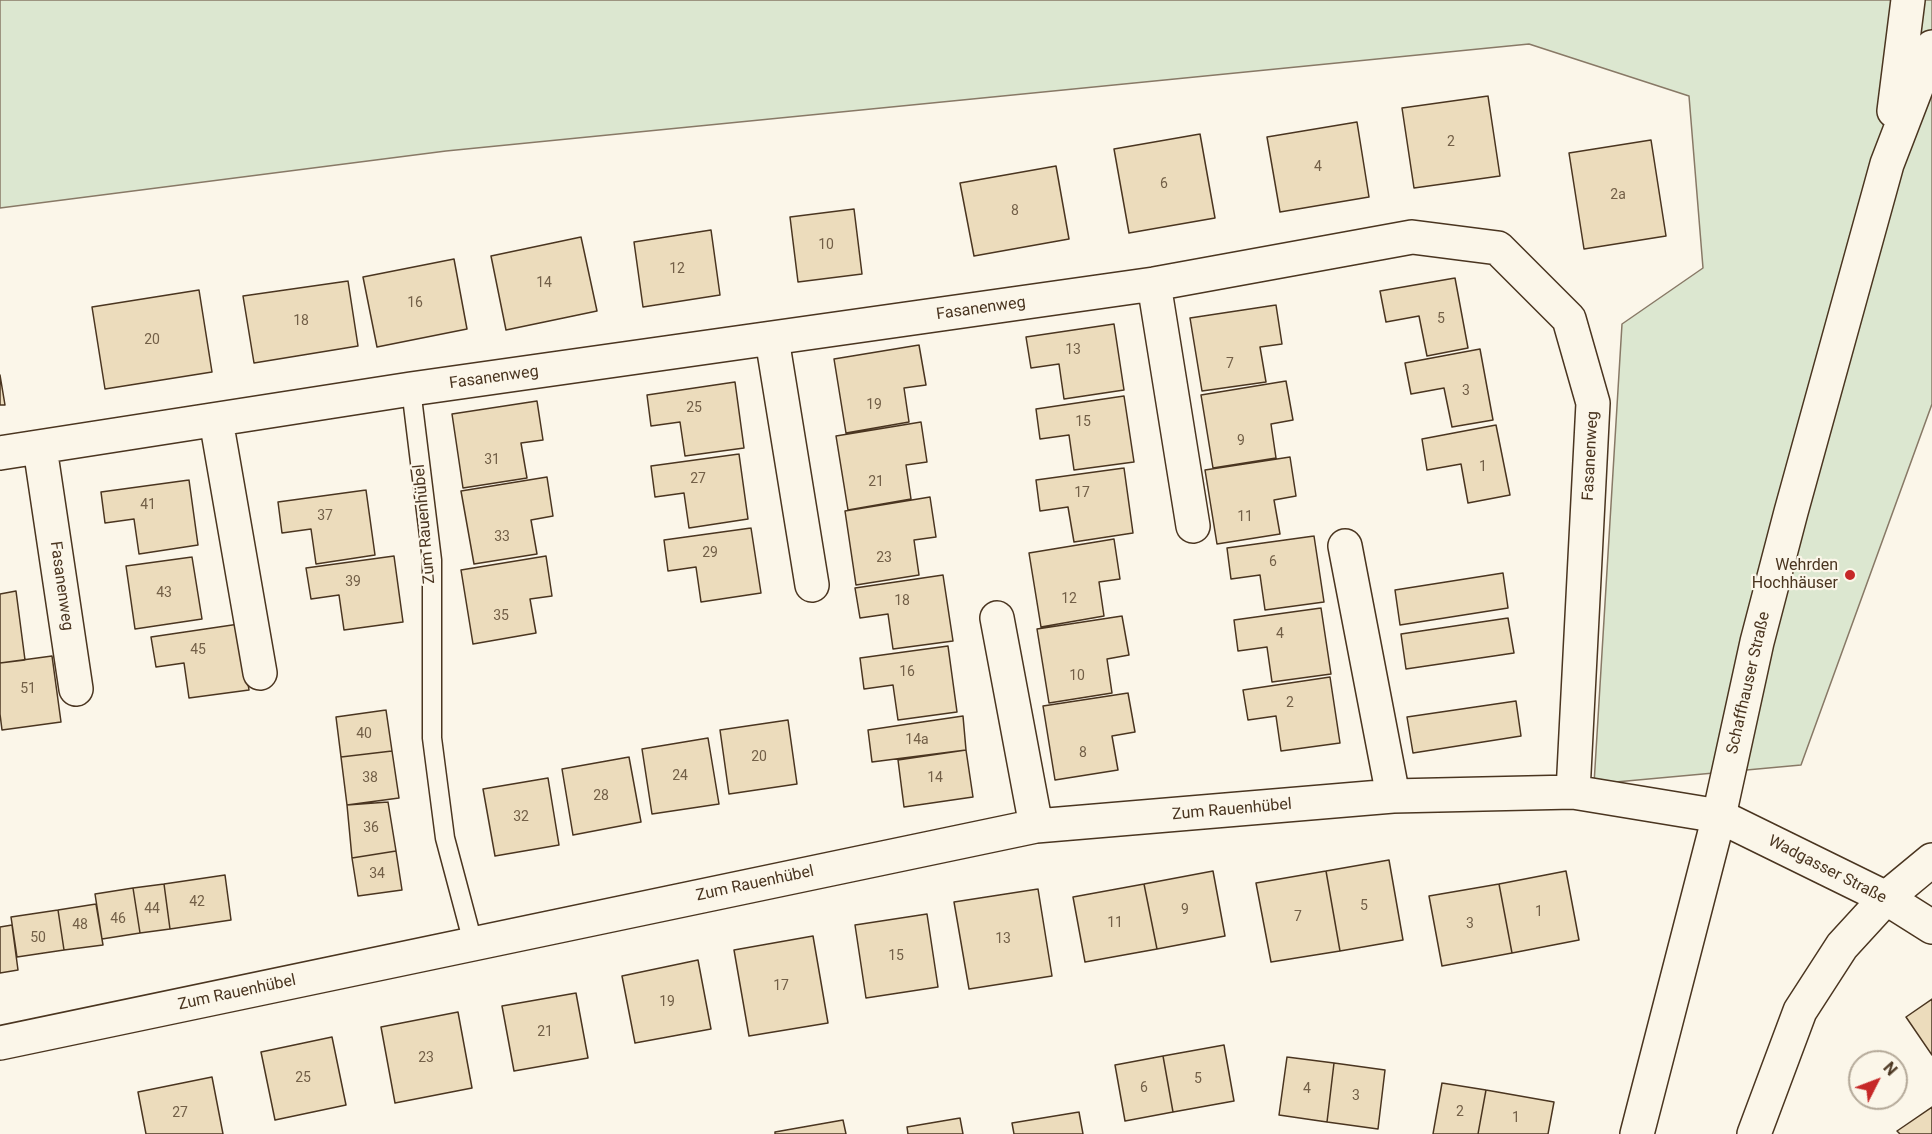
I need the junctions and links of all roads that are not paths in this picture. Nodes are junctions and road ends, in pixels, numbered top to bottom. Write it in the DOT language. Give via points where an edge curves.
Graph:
graph roads {
  1 [pos="1908,0"];
  2 [pos="1932,46"];
  3 [pos="1887,164"];
  4 [pos="1155,284"];
  5 [pos="772,339"];
  6 [pos="411,389"];
  7 [pos="216,420"];
  8 [pos="40,447"];
  9 [pos="0,453"];
  10 [pos="1192,526"];
  11 [pos="1345,546"];
  12 [pos="812,585"];
  13 [pos="997,618"];
  14 [pos="260,673"];
  15 [pos="76,689"];
  16 [pos="1573,792"];
  17 [pos="1393,796"];
  18 [pos="1719,816"];
  19 [pos="1036,826"];
  20 [pos="1932,860"];
  21 [pos="1886,898"];
  22 [pos="1932,927"];
  23 [pos="474,943"];
  24 [pos="0,1043"];
  25 [pos="1637,1134"];
  26 [pos="1754,1134"];
  1 -- 3 [label="street, Schaffhauser Straße"];
  2 -- 3 [label="street, Schaffhauser Straße"];
  3 -- 18 [label="street, Schaffhauser Straße" via="1760,632"];
  4 -- 5 [label="street, Fasanenweg"];
  4 -- 10 [label="street"];
  4 -- 16 [label="street, Fasanenweg" via="1412,237 1498,248 1569,319 1593,403"];
  5 -- 6 [label="street, Fasanenweg"];
  5 -- 12 [label="street"];
  6 -- 7 [label="street, Fasanenweg"];
  6 -- 23 [label="lane, Zum Rauenhübel" via="432,560 432,738 445,838"];
  7 -- 8 [label="street, Fasanenweg"];
  7 -- 14 [label="street"];
  8 -- 9 [label="street, Fasanenweg"];
  8 -- 15 [label="street, Fasanenweg"];
  11 -- 17 [label="street"];
  13 -- 19 [label="street"];
  16 -- 17 [label="street, Zum Rauenhübel"];
  16 -- 18 [label="street, Zum Rauenhübel"];
  17 -- 19 [label="street, Zum Rauenhübel"];
  18 -- 21 [label="street, Wadgasser Straße"];
  18 -- 25 [label="street, Schaffhauser Straße"];
  19 -- 23 [label="street, Zum Rauenhübel"];
  20 -- 21 [label="street"];
  21 -- 22 [label="street, Wadgasser Straße"];
  21 -- 26 [label="street" via="1842,946 1800,1011"];
  23 -- 24 [label="street, Zum Rauenhübel"];
}
